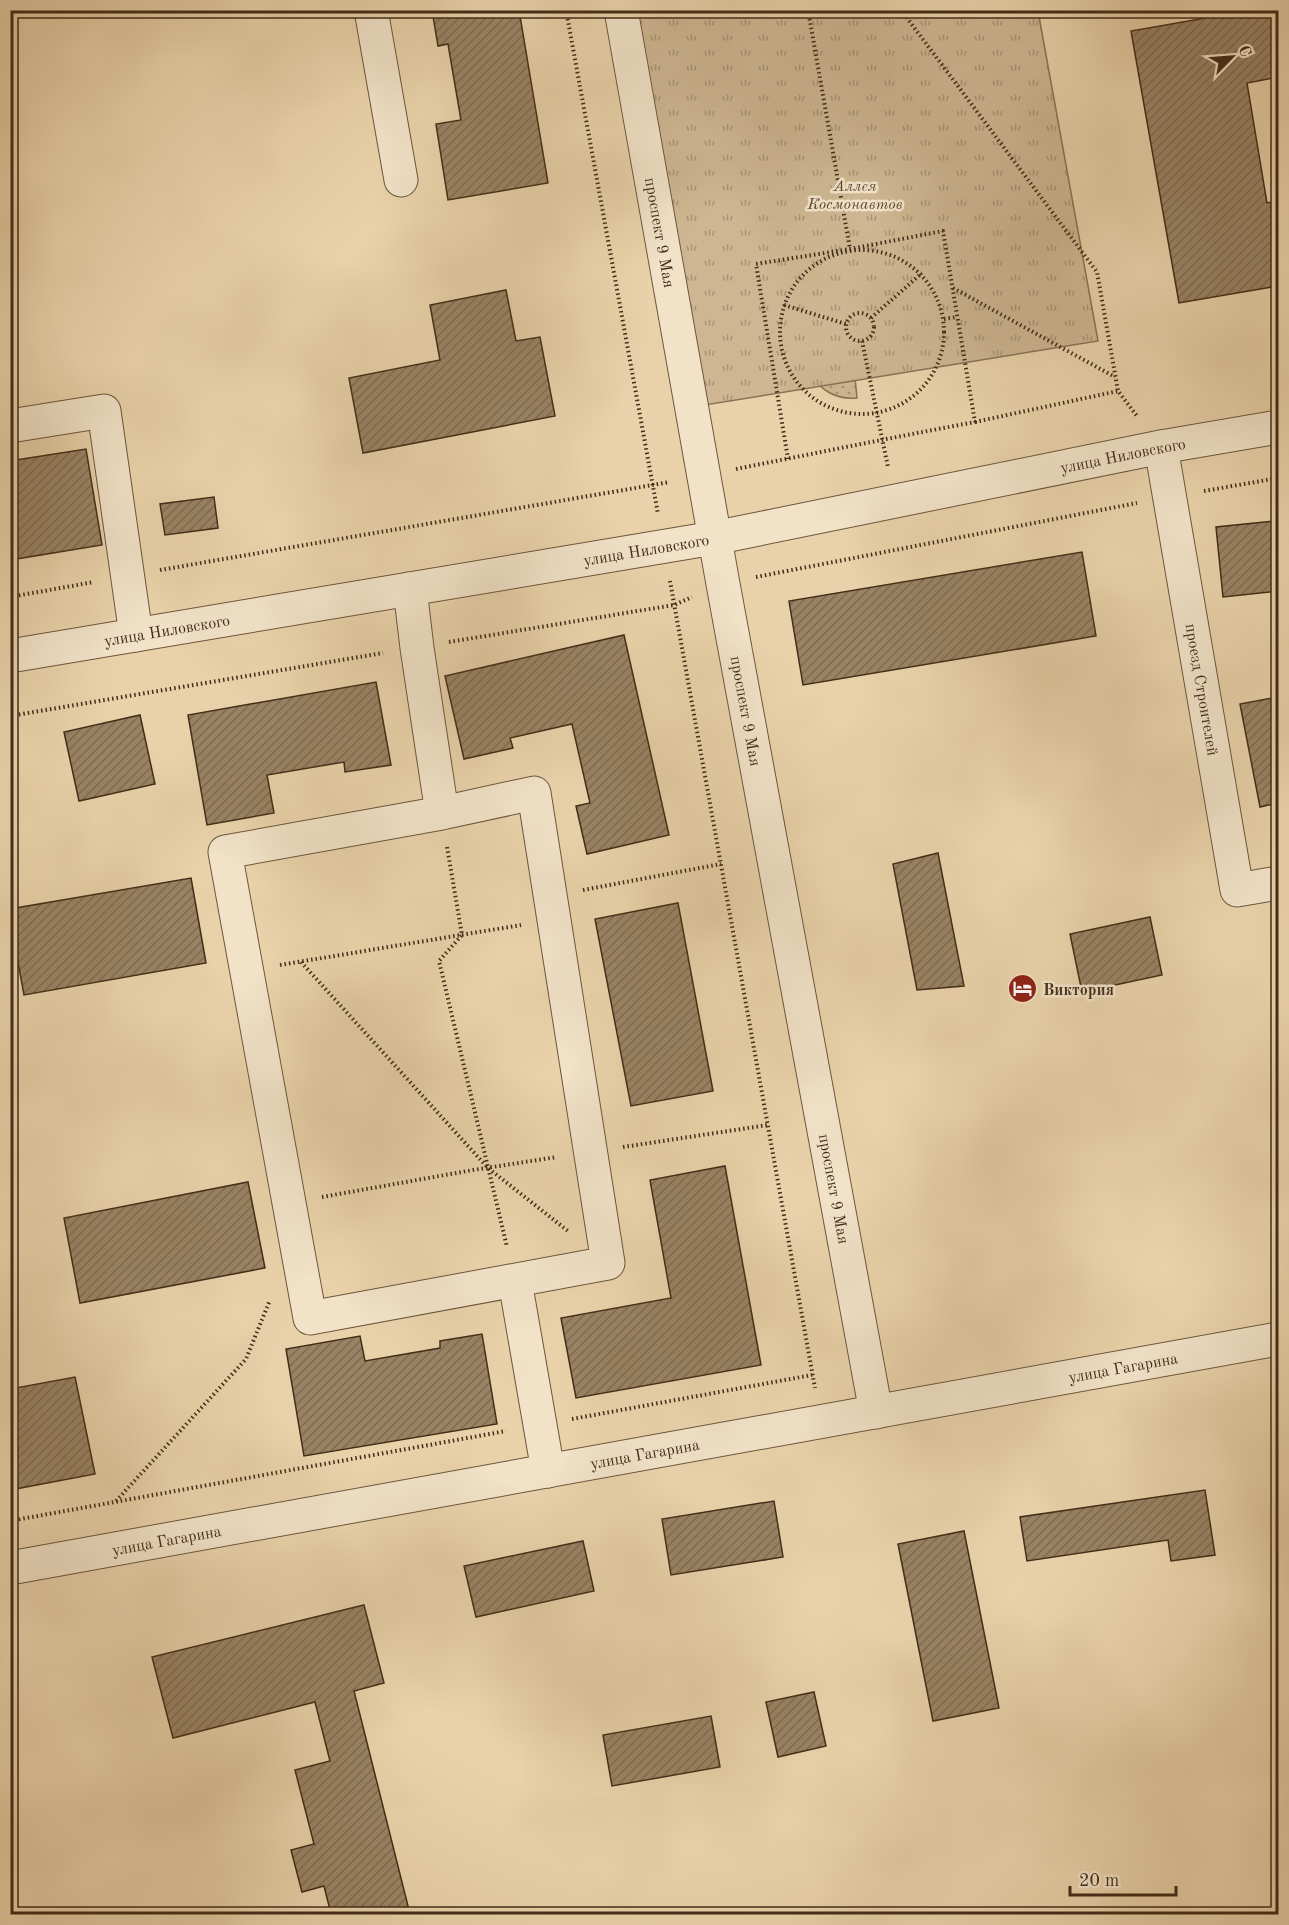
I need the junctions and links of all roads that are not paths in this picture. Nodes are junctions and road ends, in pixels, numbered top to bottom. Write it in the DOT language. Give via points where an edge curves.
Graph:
graph roads {
  1 [pos="371,10"];
  2 [pos="621,10"];
  3 [pos="401,180"];
  4 [pos="10,426"];
  5 [pos="1278,427"];
  6 [pos="1161,447"];
  7 [pos="714,538"];
  8 [pos="410,589"];
  9 [pos="136,635"];
  10 [pos="10,656"];
  11 [pos="442,813"];
  12 [pos="1278,883"];
  13 [pos="515,1281"];
  14 [pos="1278,1339"];
  15 [pos="876,1412"];
  16 [pos="548,1471"];
  17 [pos="10,1568"];
  1 -- 3 [label="street"];
  2 -- 7 [label="street, проспект 9 Мая"];
  4 -- 9 [label="street" via="104,411"];
  5 -- 6 [label="street, улица Ниловского"];
  6 -- 7 [label="street, улица Ниловского"];
  6 -- 12 [label="street, проезд Строителей" via="1237,890"];
  7 -- 8 [label="street, улица Ниловского"];
  7 -- 15 [label="street, проспект 9 Мая"];
  8 -- 9 [label="street, улица Ниловского"];
  8 -- 11 [label="street"];
  9 -- 10 [label="street, улица Ниловского"];
  11 -- 13 [label="street" via="534,793 608,1263"];
  11 -- 13 [label="street" via="225,852 310,1318"];
  13 -- 16 [label="street"];
  14 -- 15 [label="street, улица Гагарина"];
  15 -- 16 [label="street, улица Гагарина"];
  16 -- 17 [label="street, улица Гагарина"];
}
